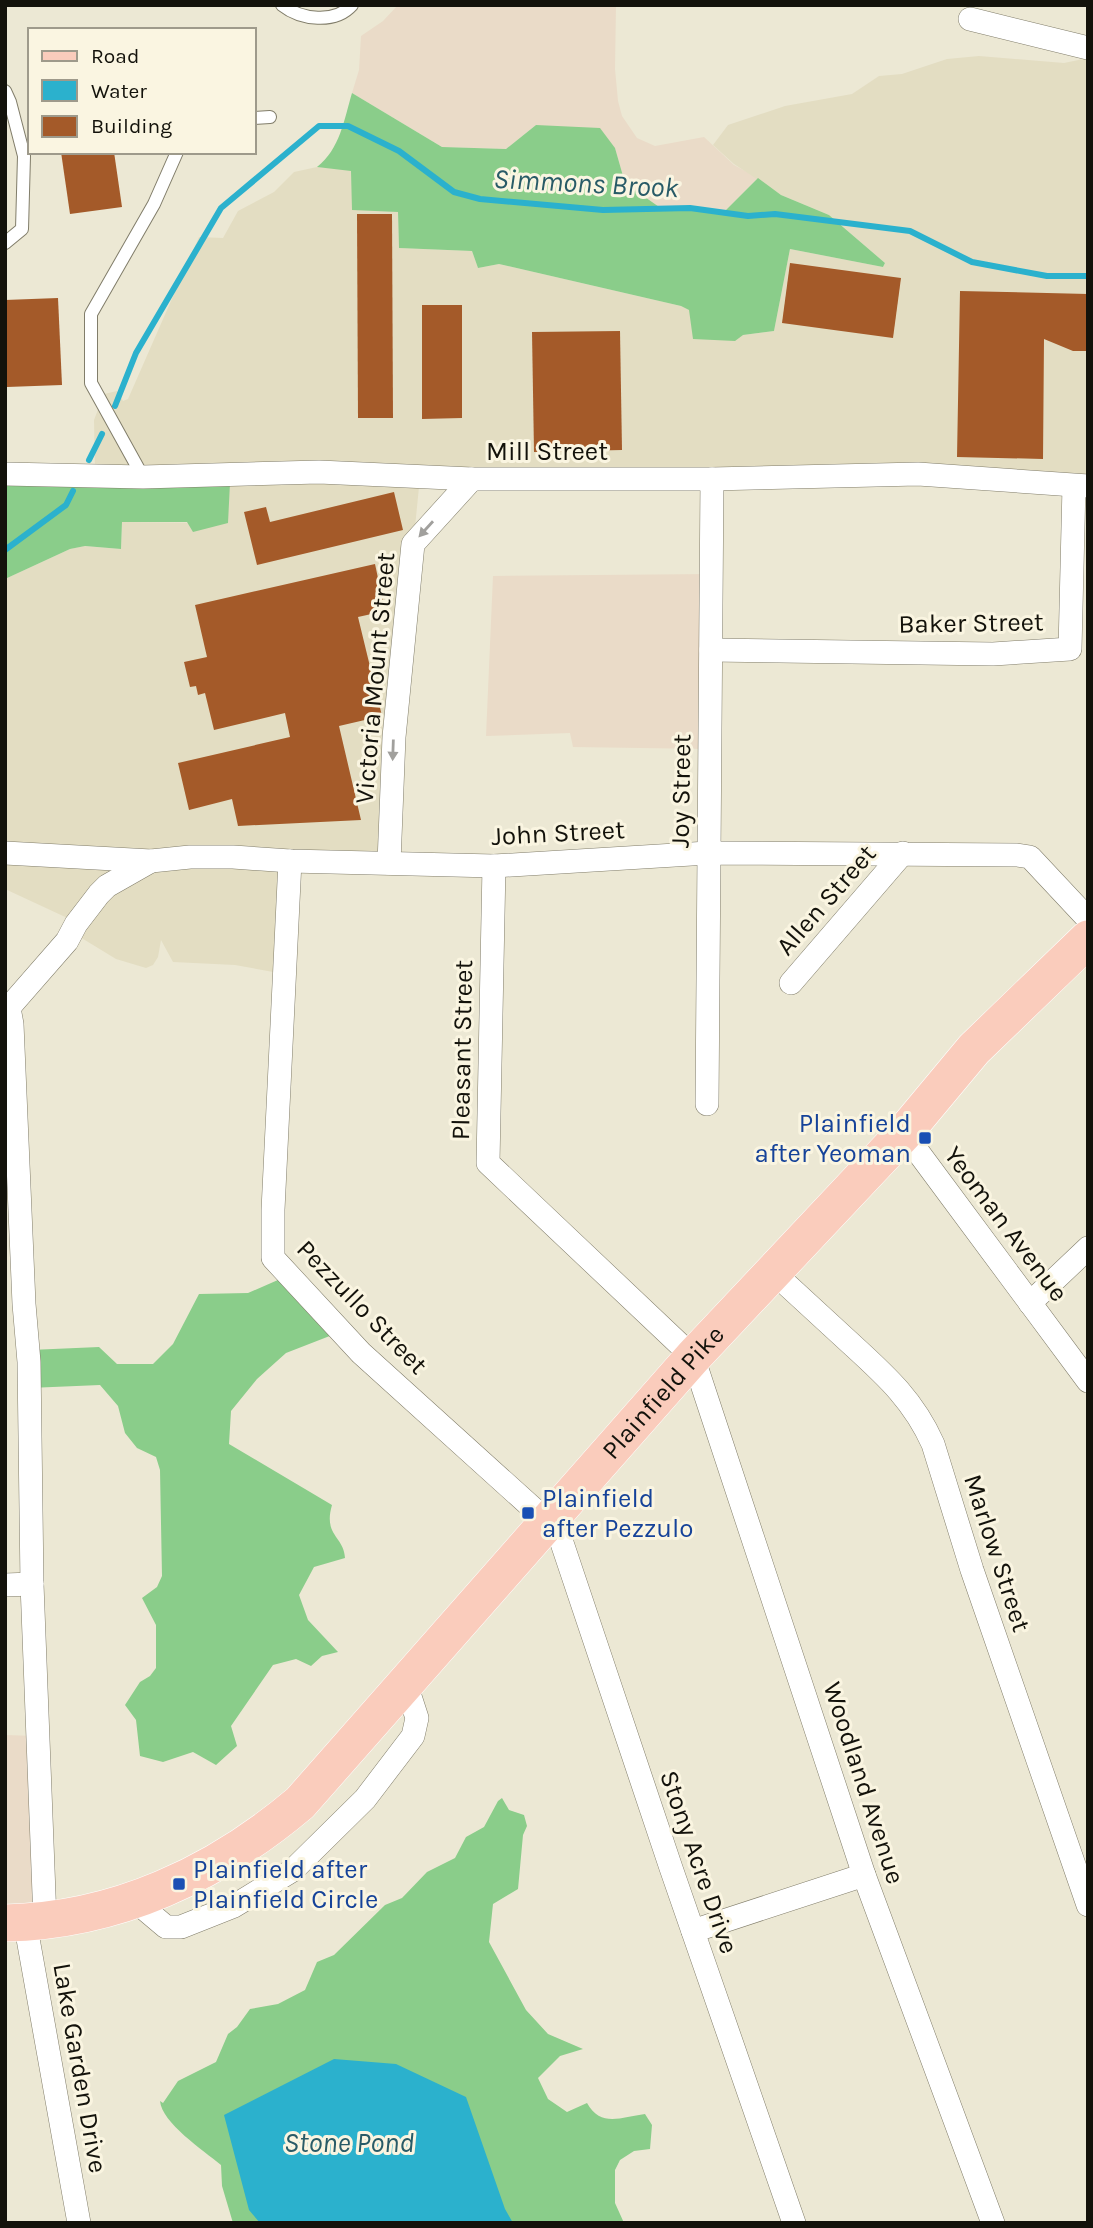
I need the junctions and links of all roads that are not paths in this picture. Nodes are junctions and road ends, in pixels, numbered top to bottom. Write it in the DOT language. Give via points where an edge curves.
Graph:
graph roads {
  1 [pos="282,5"];
  2 [pos="352,5"];
  3 [pos="970,19"];
  4 [pos="1088,48"];
  5 [pos="5,91"];
  6 [pos="270,117"];
  7 [pos="256,118"];
  8 [pos="176,154"];
  9 [pos="5,243"];
  10 [pos="5,474"];
  11 [pos="142,477"];
  12 [pos="472,479"];
  13 [pos="712,479"];
  14 [pos="1081,486"];
  15 [pos="711,650"];
  16 [pos="5,853"];
  17 [pos="708,853"];
  18 [pos="902,853"];
  19 [pos="151,860"];
  20 [pos="290,862"];
  21 [pos="389,863"];
  22 [pos="494,866"];
  23 [pos="1088,919"];
  24 [pos="1088,939"];
  25 [pos="791,983"];
  26 [pos="7,1010"];
  27 [pos="707,1104"];
  28 [pos="904,1133"];
  29 [pos="1088,1248"];
  30 [pos="773,1272"];
  31 [pos="1030,1303"];
  32 [pos="693,1357"];
  33 [pos="1088,1381"];
  34 [pos="548,1522"];
  35 [pos="32,1584"];
  36 [pos="5,1585"];
  37 [pos="864,1875"];
  38 [pos="1088,1905"];
  39 [pos="25,1922"];
  40 [pos="693,1931"];
  41 [pos="79,2223"];
  42 [pos="794,2223"];
  43 [pos="993,2223"];
  1 -- 2 [label="lane" via="317,18 338,17"];
  3 -- 4 [label="street"];
  5 -- 9 [label="lane" via="24,156 22,229"];
  6 -- 7 [label="lane"];
  8 -- 11 [label="lane" via="91,314 91,383"];
  10 -- 11 [label="street, Mill Street"];
  11 -- 12 [label="street, Mill Street" via="319,472"];
  12 -- 13 [label="street, Mill Street"];
  12 -- 21 [label="street, Victoria Mount Street, one-way" via="413,544 394,737"];
  13 -- 14 [label="street, Mill Street" via="918,474"];
  13 -- 15 [label="street, Joy Street"];
  14 -- 15 [label="street, Baker Street" via="1070,649 993,654"];
  15 -- 17 [label="street, Joy Street"];
  16 -- 19 [label="street, John Street"];
  17 -- 18 [label="street, John Street"];
  17 -- 22 [label="street, John Street"];
  17 -- 27 [label="street, Joy Street"];
  18 -- 23 [label="street, John Street" via="1030,856"];
  18 -- 25 [label="street, Allen Street"];
  19 -- 20 [label="street, John Street" via="201,857"];
  19 -- 26 [label="street" via="99,894 67,941"];
  20 -- 21 [label="street, John Street"];
  20 -- 34 [label="street, Pezzullo Street" via="273,1258 361,1353"];
  21 -- 22 [label="street, John Street"];
  22 -- 32 [label="street, Pleasant Street" via="488,1163"];
  24 -- 28 [label="main road, Plainfield Pike" via="974,1049"];
  26 -- 35 [label="street, Lake Garden Drive" via="12,1024 29,1362"];
  28 -- 30 [label="main road, Plainfield Pike"];
  28 -- 31 [label="street, Yeoman Avenue"];
  29 -- 31 [label="street"];
  30 -- 32 [label="main road, Plainfield Pike"];
  30 -- 38 [label="street, Marlow Street" via="889,1377 925,1424"];
  31 -- 33 [label="street, Yeoman Avenue"];
  32 -- 34 [label="main road, Plainfield Pike"];
  32 -- 37 [label="street, Woodland Avenue"];
  34 -- 39 [label="main road, Plainfield Pike" via="300,1803 264,1833 208,1868 120,1906"];
  34 -- 40 [label="street, Stony Acre Drive" via="558,1531"];
  35 -- 36 [label="street"];
  35 -- 39 [label="street, Lake Garden Drive" via="37,1765"];
  37 -- 40 [label="street"];
  37 -- 43 [label="street, Woodland Avenue"];
  39 -- 41 [label="street, Lake Garden Drive"];
  40 -- 42 [label="street, Stony Acre Drive"];
}
